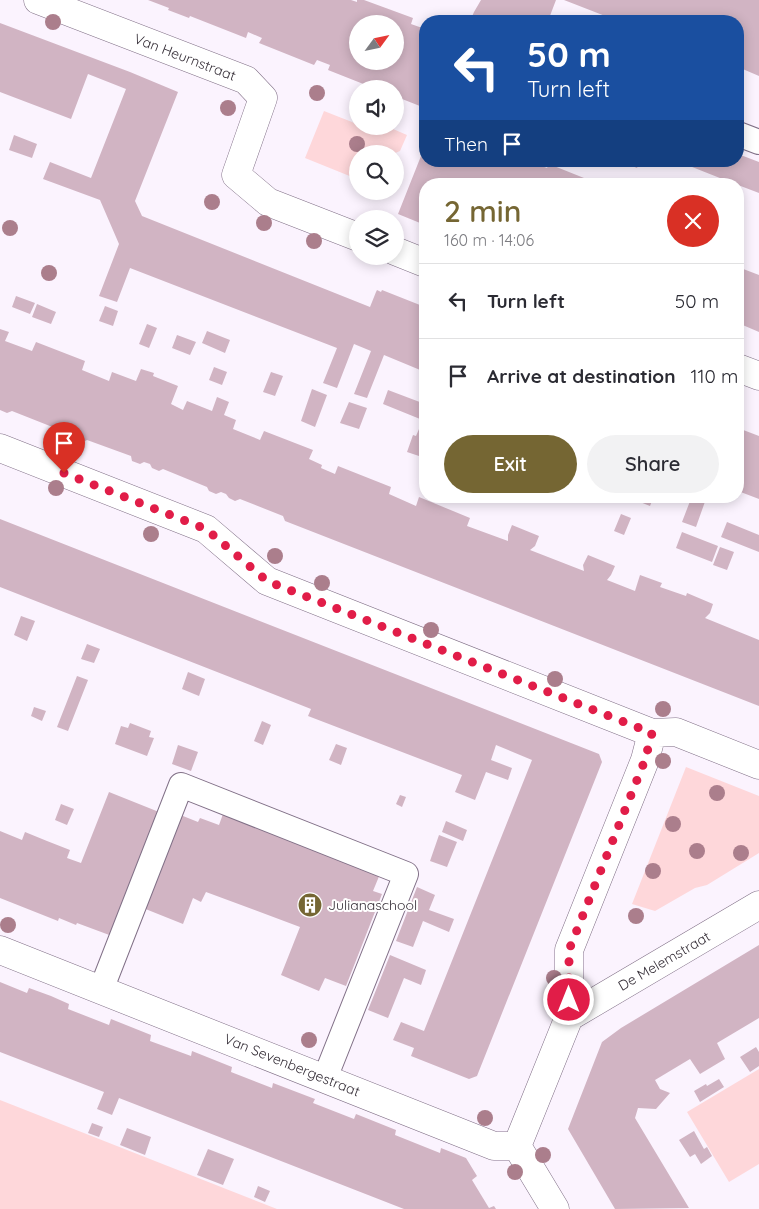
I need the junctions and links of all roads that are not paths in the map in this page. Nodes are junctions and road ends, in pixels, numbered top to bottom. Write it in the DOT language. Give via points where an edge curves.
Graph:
graph roads {
  1 [pos="38,0"];
  2 [pos="744,136"];
  3 [pos="759,142"];
  4 [pos="349,233"];
  5 [pos="404,255"];
  6 [pos="419,261"];
  7 [pos="744,370"];
  8 [pos="759,376"];
  9 [pos="0,448"];
  10 [pos="652,733"];
  11 [pos="759,765"];
  12 [pos="759,905"];
  13 [pos="0,950"];
  14 [pos="101,990"];
  15 [pos="569,1017"];
  16 [pos="325,1078"];
  17 [pos="517,1146"];
  18 [pos="555,1209"];
  1 -- 4 [label="street, Van Heurnstraat" via="246,80 263,98 236,175 268,202"];
  2 -- 3 [label="lane"];
  5 -- 6 [label="street"];
  7 -- 8 [label="street"];
  9 -- 10 [label="street" via="206,529 267,581"];
  10 -- 11 [label="street" via="676,732"];
  10 -- 15 [label="street" via="645,760 569,950"];
  12 -- 15 [label="street, De Melemstraat"];
  13 -- 14 [label="street, Van Sevenbergestraat"];
  14 -- 16 [label="street, Van Sevenbergestraat"];
  14 -- 16 [label="lane" via="181,785 406,874"];
  15 -- 17 [label="street"];
  16 -- 17 [label="street, Van Sevenbergestraat" via="494,1146"];
  17 -- 18 [label="street"];
}
